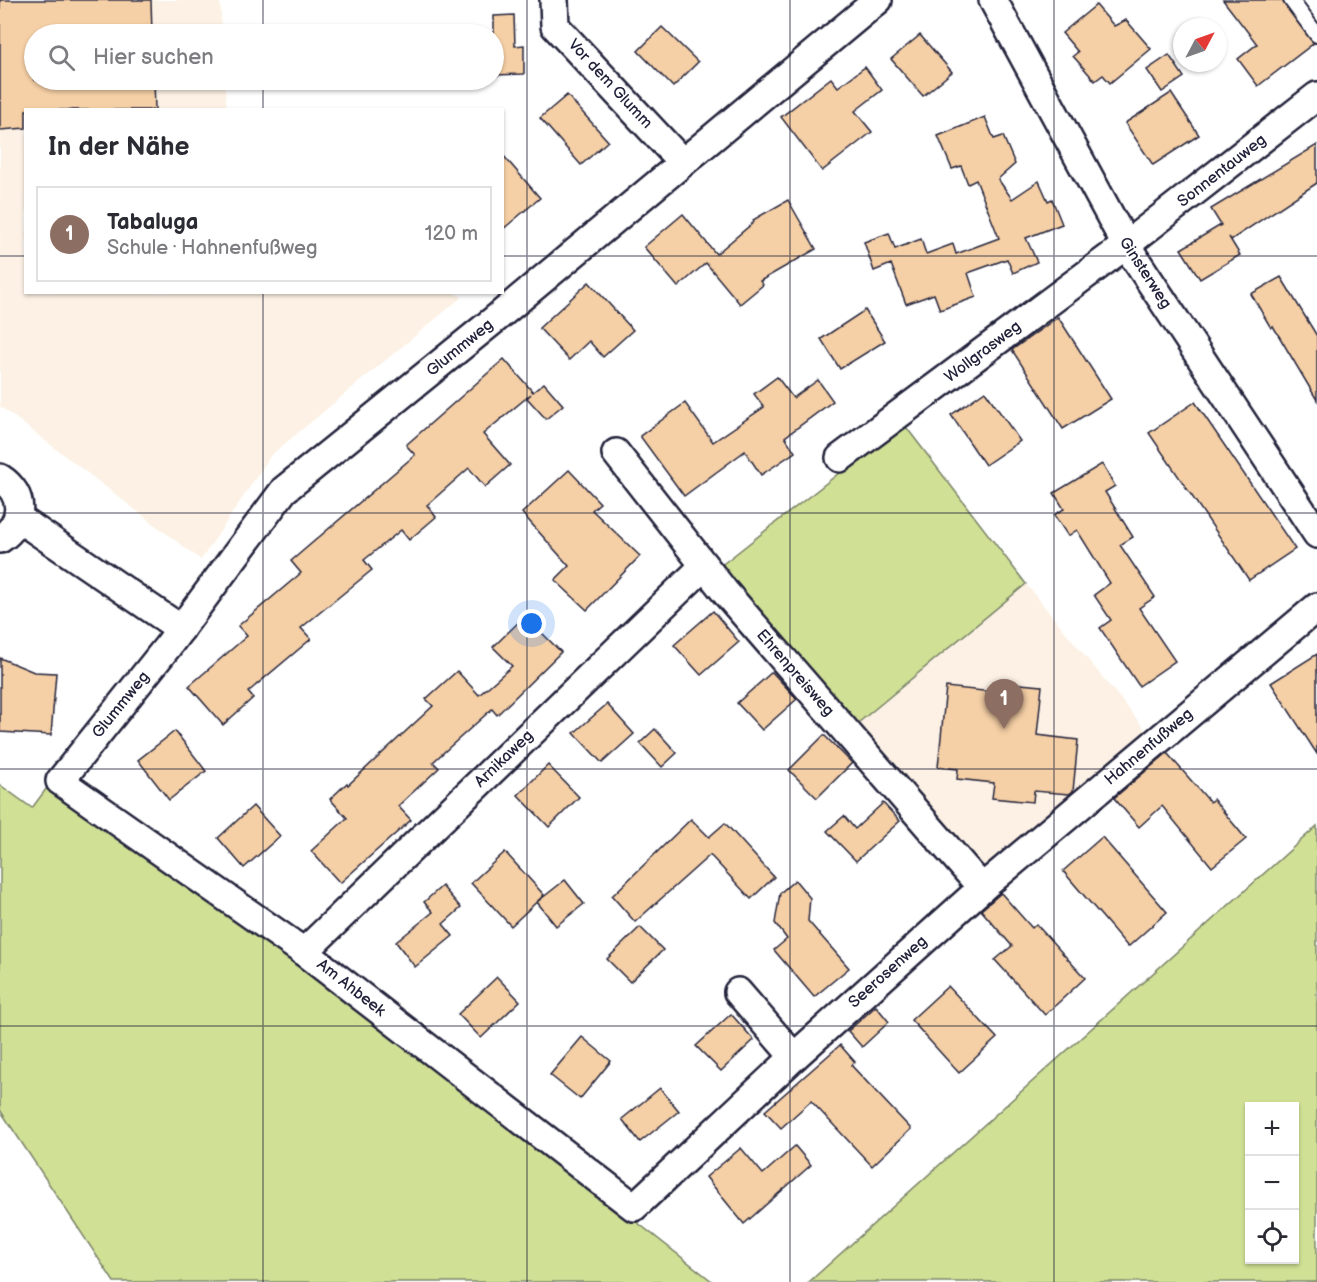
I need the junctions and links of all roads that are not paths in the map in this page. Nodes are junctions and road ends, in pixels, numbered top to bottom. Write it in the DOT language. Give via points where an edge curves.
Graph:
graph roads {
  1 [pos="554,0"];
  2 [pos="878,0"];
  3 [pos="993,0"];
  4 [pos="1291,0"];
  5 [pos="1317,35"];
  6 [pos="1317,96"];
  7 [pos="682,162"];
  8 [pos="1126,245"];
  9 [pos="616,453"];
  10 [pos="840,459"];
  11 [pos="0,478"];
  12 [pos="18,518"];
  13 [pos="1317,534"];
  14 [pos="0,539"];
  15 [pos="704,566"];
  16 [pos="1317,607"];
  17 [pos="181,629"];
  18 [pos="60,781"];
  19 [pos="982,888"];
  20 [pos="304,952"];
  21 [pos="738,992"];
  22 [pos="794,1057"];
  23 [pos="634,1207"];
  1 -- 7 [label="street, Vor dem Glumm" via="555,26"];
  2 -- 7 [label="street, Glummweg"];
  3 -- 8 [label="street, Ginsterweg"];
  4 -- 5 [label="lane"];
  6 -- 8 [label="street, Sonnentauweg"];
  7 -- 17 [label="street, Glummweg" via="285,490"];
  8 -- 10 [label="street, Wollgrasweg"];
  8 -- 13 [label="street, Ginsterweg"];
  9 -- 15 [label="street, Ehrenpreisweg"];
  11 -- 12 [label="street" via="14,490"];
  12 -- 14 [label="street" via="8,535"];
  12 -- 17 [label="street"];
  15 -- 19 [label="street, Ehrenpreisweg"];
  15 -- 20 [label="street, Arnikaweg"];
  16 -- 19 [label="street, Hahnenfußweg"];
  17 -- 18 [label="street, Glummweg"];
  18 -- 20 [label="street, Am Ahbeek"];
  19 -- 22 [label="street, Seerosenweg"];
  20 -- 23 [label="street, Am Ahbeek"];
  21 -- 22 [label="street"];
  22 -- 23 [label="street, Seerosenweg"];
}
